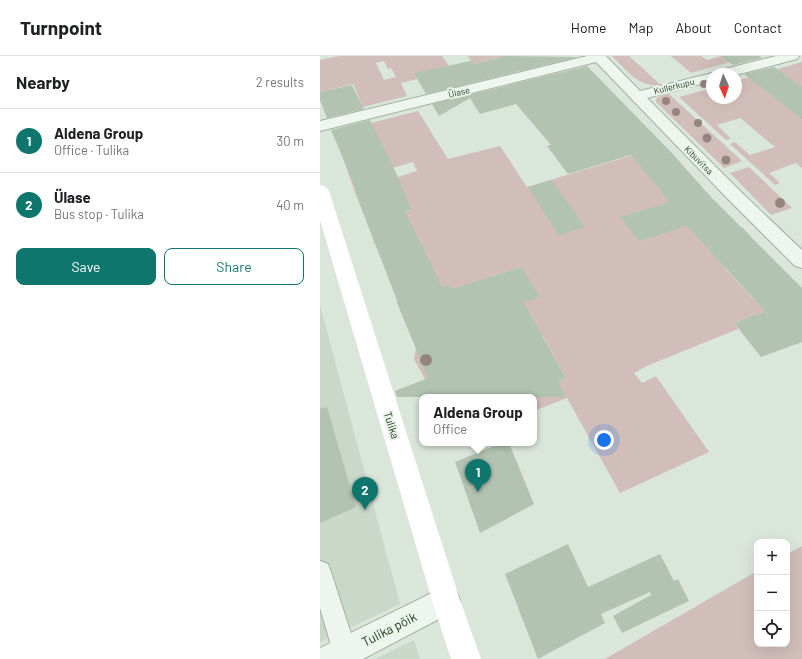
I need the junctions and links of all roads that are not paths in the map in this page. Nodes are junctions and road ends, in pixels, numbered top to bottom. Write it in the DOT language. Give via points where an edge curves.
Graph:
graph roads {
  1 [pos="598,56"];
  2 [pos="792,56"];
  3 [pos="742,69"];
  4 [pos="706,78"];
  5 [pos="636,96"];
  6 [pos="320,126"];
  7 [pos="320,191"];
  8 [pos="802,262"];
  9 [pos="320,572"];
  10 [pos="446,600"];
  11 [pos="338,655"];
  12 [pos="466,659"];
  1 -- 5 [label="street, Kibuvitsa"];
  1 -- 6 [label="street, Ülase"];
  2 -- 3 [label="street"];
  4 -- 5 [label="street, Kullerkupu"];
  5 -- 8 [label="street, Kibuvitsa"];
  7 -- 10 [label="main road, Tulika"];
  9 -- 11 [label="lane"];
  10 -- 11 [label="street, Tulika põik"];
  10 -- 12 [label="main road, Tulika"];
}
